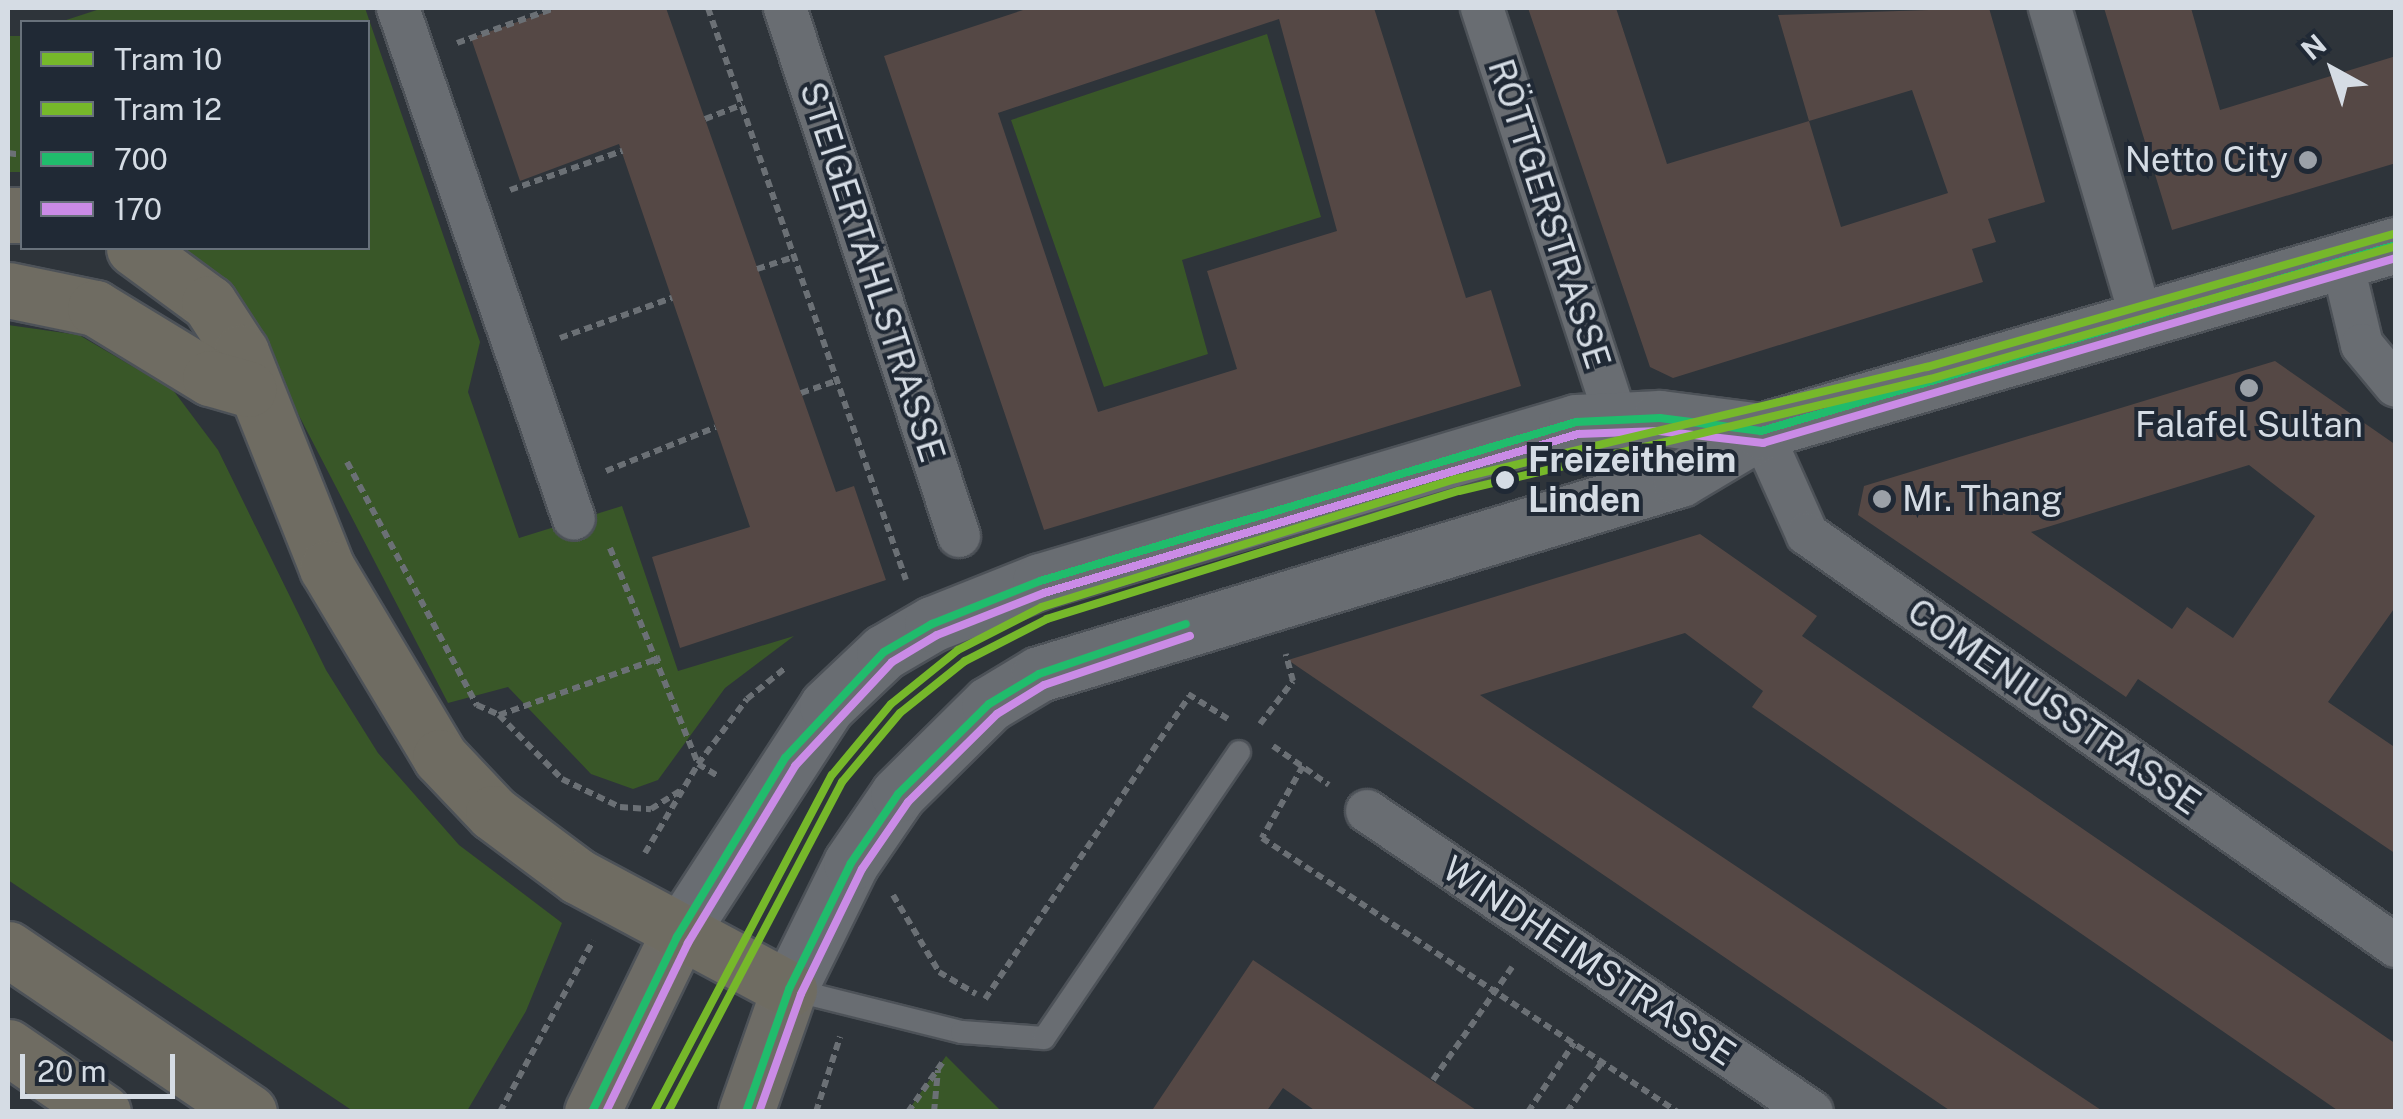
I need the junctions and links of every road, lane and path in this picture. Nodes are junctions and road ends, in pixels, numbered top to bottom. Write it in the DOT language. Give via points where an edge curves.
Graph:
graph roads {
  1 [pos="398,8"];
  2 [pos="554,8"];
  3 [pos="708,8"];
  4 [pos="1482,8"];
  5 [pos="2050,8"];
  6 [pos="790,9"];
  7 [pos="415,56"];
  8 [pos="742,105"];
  9 [pos="704,118"];
  10 [pos="622,151"];
  11 [pos="466,205"];
  12 [pos="2396,245"];
  13 [pos="137,250"];
  14 [pos="794,256"];
  15 [pos="2342,262"];
  16 [pos="758,269"];
  17 [pos="8,290"];
  18 [pos="672,298"];
  19 [pos="2142,321"];
  20 [pos="517,353"];
  21 [pos="836,381"];
  22 [pos="2396,386"];
  23 [pos="248,390"];
  24 [pos="801,393"];
  25 [pos="1617,420"];
  26 [pos="716,427"];
  27 [pos="1761,431"];
  28 [pos="340,448"];
  29 [pos="568,503"];
  30 [pos="959,536"];
  31 [pos="908,586"];
  32 [pos="1280,634"];
  33 [pos="660,658"];
  34 [pos="1190,696"];
  35 [pos="498,715"];
  36 [pos="1239,752"];
  37 [pos="698,764"];
  38 [pos="1312,773"];
  39 [pos="684,789"];
  40 [pos="1367,811"];
  41 [pos="900,876"];
  42 [pos="884,906"];
  43 [pos="1540,926"];
  44 [pos="677,937"];
  45 [pos="2396,946"];
  46 [pos="8,949"];
  47 [pos="790,990"];
  48 [pos="1496,991"];
  49 [pos="985,999"];
  50 [pos="850,1010"];
  51 [pos="1574,1043"];
  52 [pos="8,1047"];
  53 [pos="1602,1062"];
  54 [pos="938,1068"];
  55 [pos="1433,1080"];
  56 [pos="103,1112"];
  57 [pos="249,1112"];
  58 [pos="592,1112"];
  59 [pos="746,1112"];
  60 [pos="816,1112"];
  61 [pos="934,1112"];
  62 [pos="1528,1112"];
  63 [pos="1567,1112"];
  64 [pos="1677,1112"];
  65 [pos="1812,1112"];
  1 -- 7 [label="street"];
  2 -- 7 [label="path"];
  3 -- 8 [label="path"];
  4 -- 25 [label="street, RÖTTGERSTRASSE"];
  5 -- 19 [label="street"];
  6 -- 30 [label="street, STEIGERTAHLSTRASSE"];
  7 -- 11 [label="street"];
  8 -- 9 [label="path"];
  8 -- 14 [label="path"];
  10 -- 11 [label="path"];
  11 -- 20 [label="street"];
  12 -- 15 [label="street"];
  13 -- 23 [label="highway" via="209,304 241,352"];
  14 -- 16 [label="path"];
  14 -- 21 [label="path"];
  15 -- 19 [label="street"];
  15 -- 22 [label="street" via="2362,345"];
  17 -- 23 [label="highway" via="94,308 210,378"];
  18 -- 20 [label="path"];
  19 -- 27 [label="street"];
  20 -- 29 [label="street"];
  21 -- 24 [label="path"];
  21 -- 31 [label="path"];
  23 -- 44 [label="highway" via="326,568 440,758 494,813"];
  25 -- 27 [label="street"];
  25 -- 44 [label="street" via="1576,422 1040,581 932,624 884,652 816,719"];
  26 -- 29 [label="path"];
  27 -- 45 [label="street, COMENIUSSTRASSE" via="1807,534"];
  27 -- 47 [label="street" via="1680,479 1039,674 990,704 898,794 851,863"];
  28 -- 35 [label="path" via="477,705"];
  29 -- 33 [label="path" via="616,553"];
  32 -- 36 [label="path" via="1293,681"];
  33 -- 35 [label="path"];
  33 -- 37 [label="path"];
  34 -- 49 [label="path"];
  35 -- 39 [label="path" via="562,780 620,806 651,809"];
  36 -- 50 [label="lane" via="1044,1038"];
  38 -- 48 [label="path" via="1303,766 1262,838"];
  40 -- 43 [label="street, WINDHEIMSTRASSE"];
  41 -- 42 [label="path"];
  43 -- 48 [label="path"];
  43 -- 65 [label="street, WINDHEIMSTRASSE"];
  44 -- 47 [label="highway"];
  44 -- 58 [label="main road"];
  46 -- 57 [label="highway"];
  47 -- 50 [label="lane"];
  47 -- 59 [label="main road"];
  48 -- 51 [label="path"];
  48 -- 55 [label="path"];
  50 -- 60 [label="path"];
  51 -- 53 [label="path"];
  51 -- 62 [label="path"];
  52 -- 56 [label="highway"];
  53 -- 63 [label="path"];
  53 -- 64 [label="path"];
  54 -- 61 [label="path"];
}
